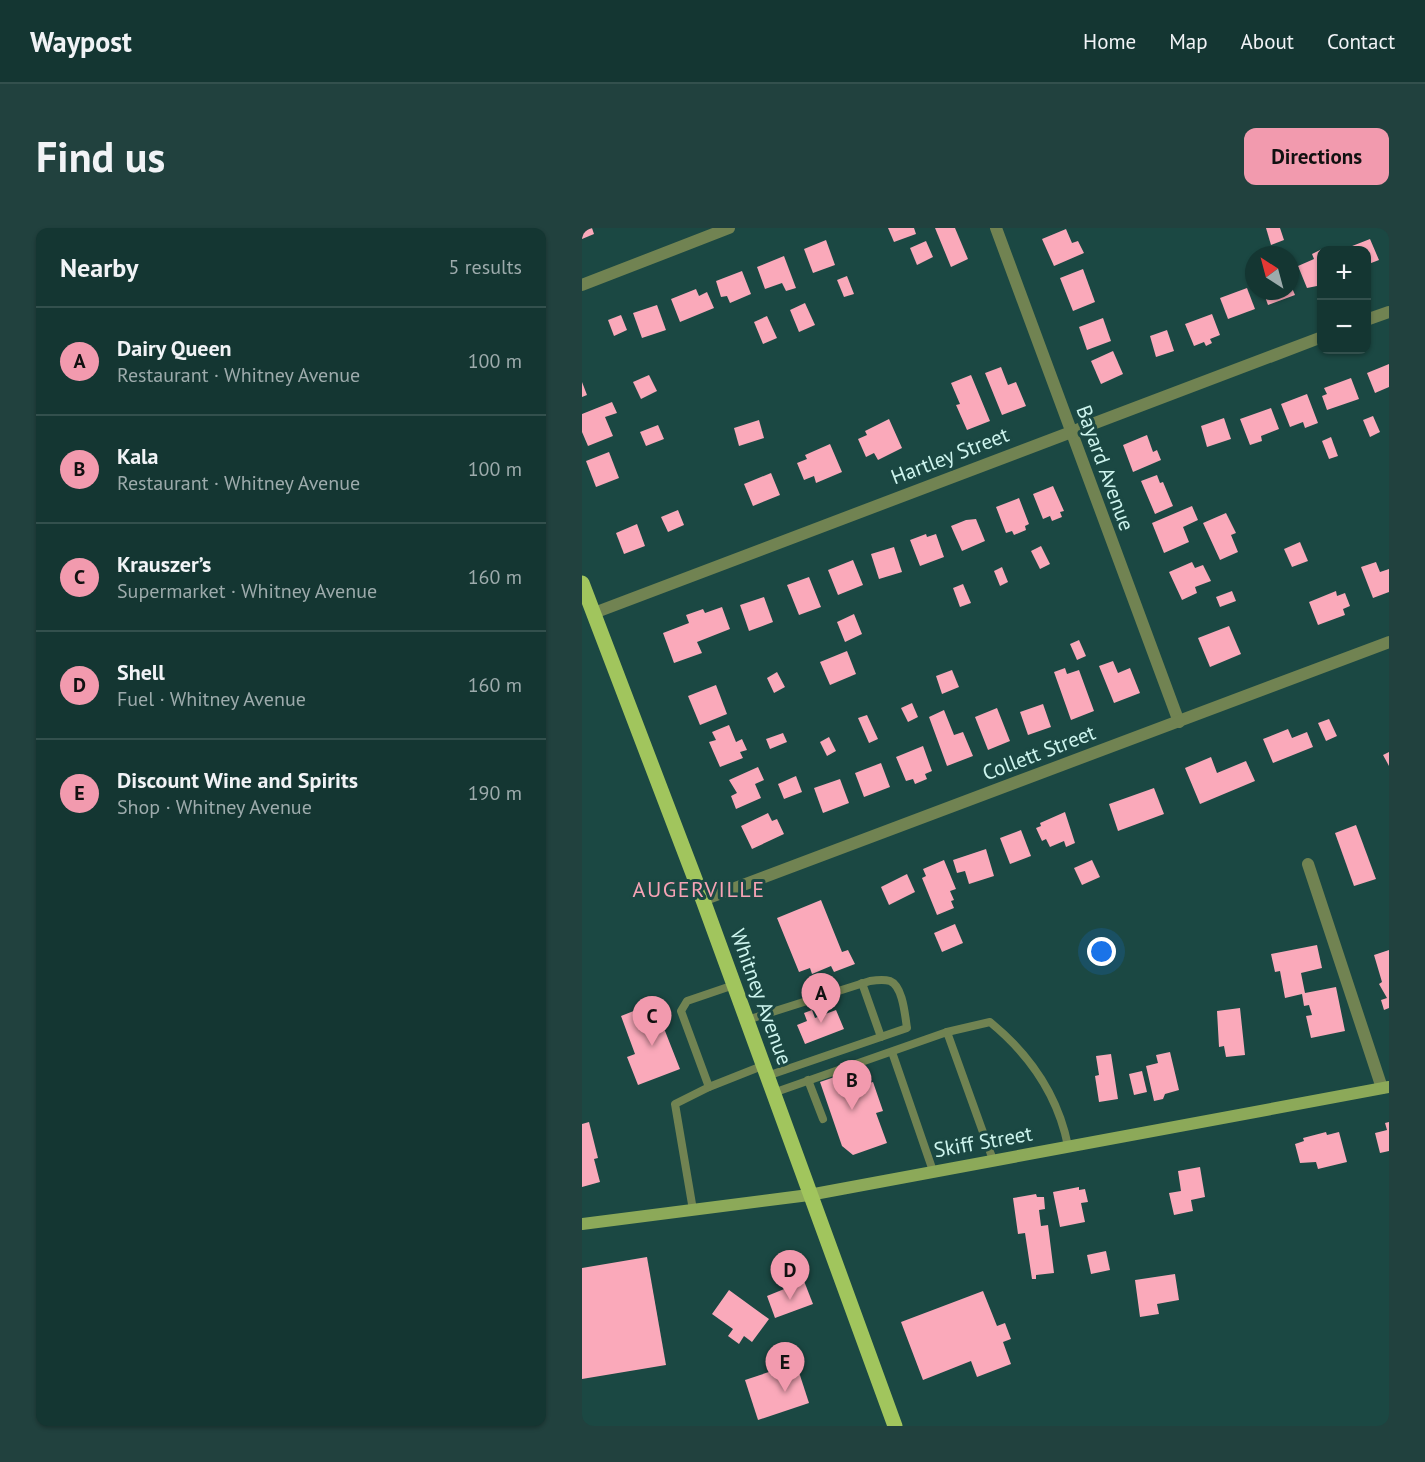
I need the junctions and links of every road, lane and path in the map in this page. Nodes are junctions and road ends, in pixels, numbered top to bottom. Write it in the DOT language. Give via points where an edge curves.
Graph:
graph roads {
  1 [pos="729,228"];
  2 [pos="996,228"];
  3 [pos="582,285"];
  4 [pos="1389,312"];
  5 [pos="1371,318"];
  6 [pos="1317,339"];
  7 [pos="1070,431"];
  8 [pos="582,583"];
  9 [pos="594,613"];
  10 [pos="1389,642"];
  11 [pos="1179,722"];
  12 [pos="1308,864"];
  13 [pos="703,900"];
  14 [pos="862,983"];
  15 [pos="734,985"];
  16 [pos="747,1020"];
  17 [pos="948,1032"];
  18 [pos="881,1037"];
  19 [pos="892,1052"];
  20 [pos="764,1071"];
  21 [pos="808,1080"];
  22 [pos="709,1087"];
  23 [pos="1385,1088"];
  24 [pos="773,1093"];
  25 [pos="823,1119"];
  26 [pos="1068,1146"];
  27 [pos="993,1160"];
  28 [pos="933,1172"];
  29 [pos="810,1195"];
  30 [pos="693,1210"];
  31 [pos="582,1224"];
  32 [pos="895,1426"];
  1 -- 3 [label="street"];
  2 -- 7 [label="street, Bayard Avenue"];
  4 -- 5 [label="street"];
  6 -- 7 [label="street, Hartley Street"];
  7 -- 9 [label="street, Hartley Street"];
  7 -- 11 [label="street, Bayard Avenue"];
  8 -- 9 [label="main road, Whitney Avenue"];
  9 -- 13 [label="main road, Whitney Avenue"];
  10 -- 11 [label="street, Collett Street"];
  11 -- 13 [label="street, Collett Street"];
  12 -- 23 [label="street"];
  13 -- 15 [label="main road, Whitney Avenue"];
  14 -- 16 [label="lane"];
  14 -- 18 [label="lane"];
  14 -- 18 [label="lane" via="888,980 894,984 903,1005 907,1028"];
  15 -- 16 [label="main road, Whitney Avenue"];
  15 -- 22 [label="lane" via="687,1001 682,1007"];
  16 -- 20 [label="main road, Whitney Avenue"];
  17 -- 19 [label="lane"];
  17 -- 26 [label="lane" via="990,1022 1014,1041 1058,1110"];
  17 -- 27 [label="lane"];
  18 -- 20 [label="lane"];
  19 -- 21 [label="lane"];
  19 -- 28 [label="lane"];
  20 -- 22 [label="lane"];
  20 -- 24 [label="main road, Whitney Avenue"];
  21 -- 24 [label="lane"];
  21 -- 25 [label="lane"];
  22 -- 30 [label="lane" via="675,1104"];
  23 -- 26 [label="main road, Skiff Street"];
  24 -- 29 [label="main road, Whitney Avenue"];
  26 -- 27 [label="main road, Skiff Street"];
  27 -- 28 [label="main road, Skiff Street"];
  28 -- 29 [label="main road, Skiff Street"];
  29 -- 30 [label="main road, Skiff Street"];
  29 -- 32 [label="main road, Whitney Avenue"];
  30 -- 31 [label="main road, Skiff Street"];
}
